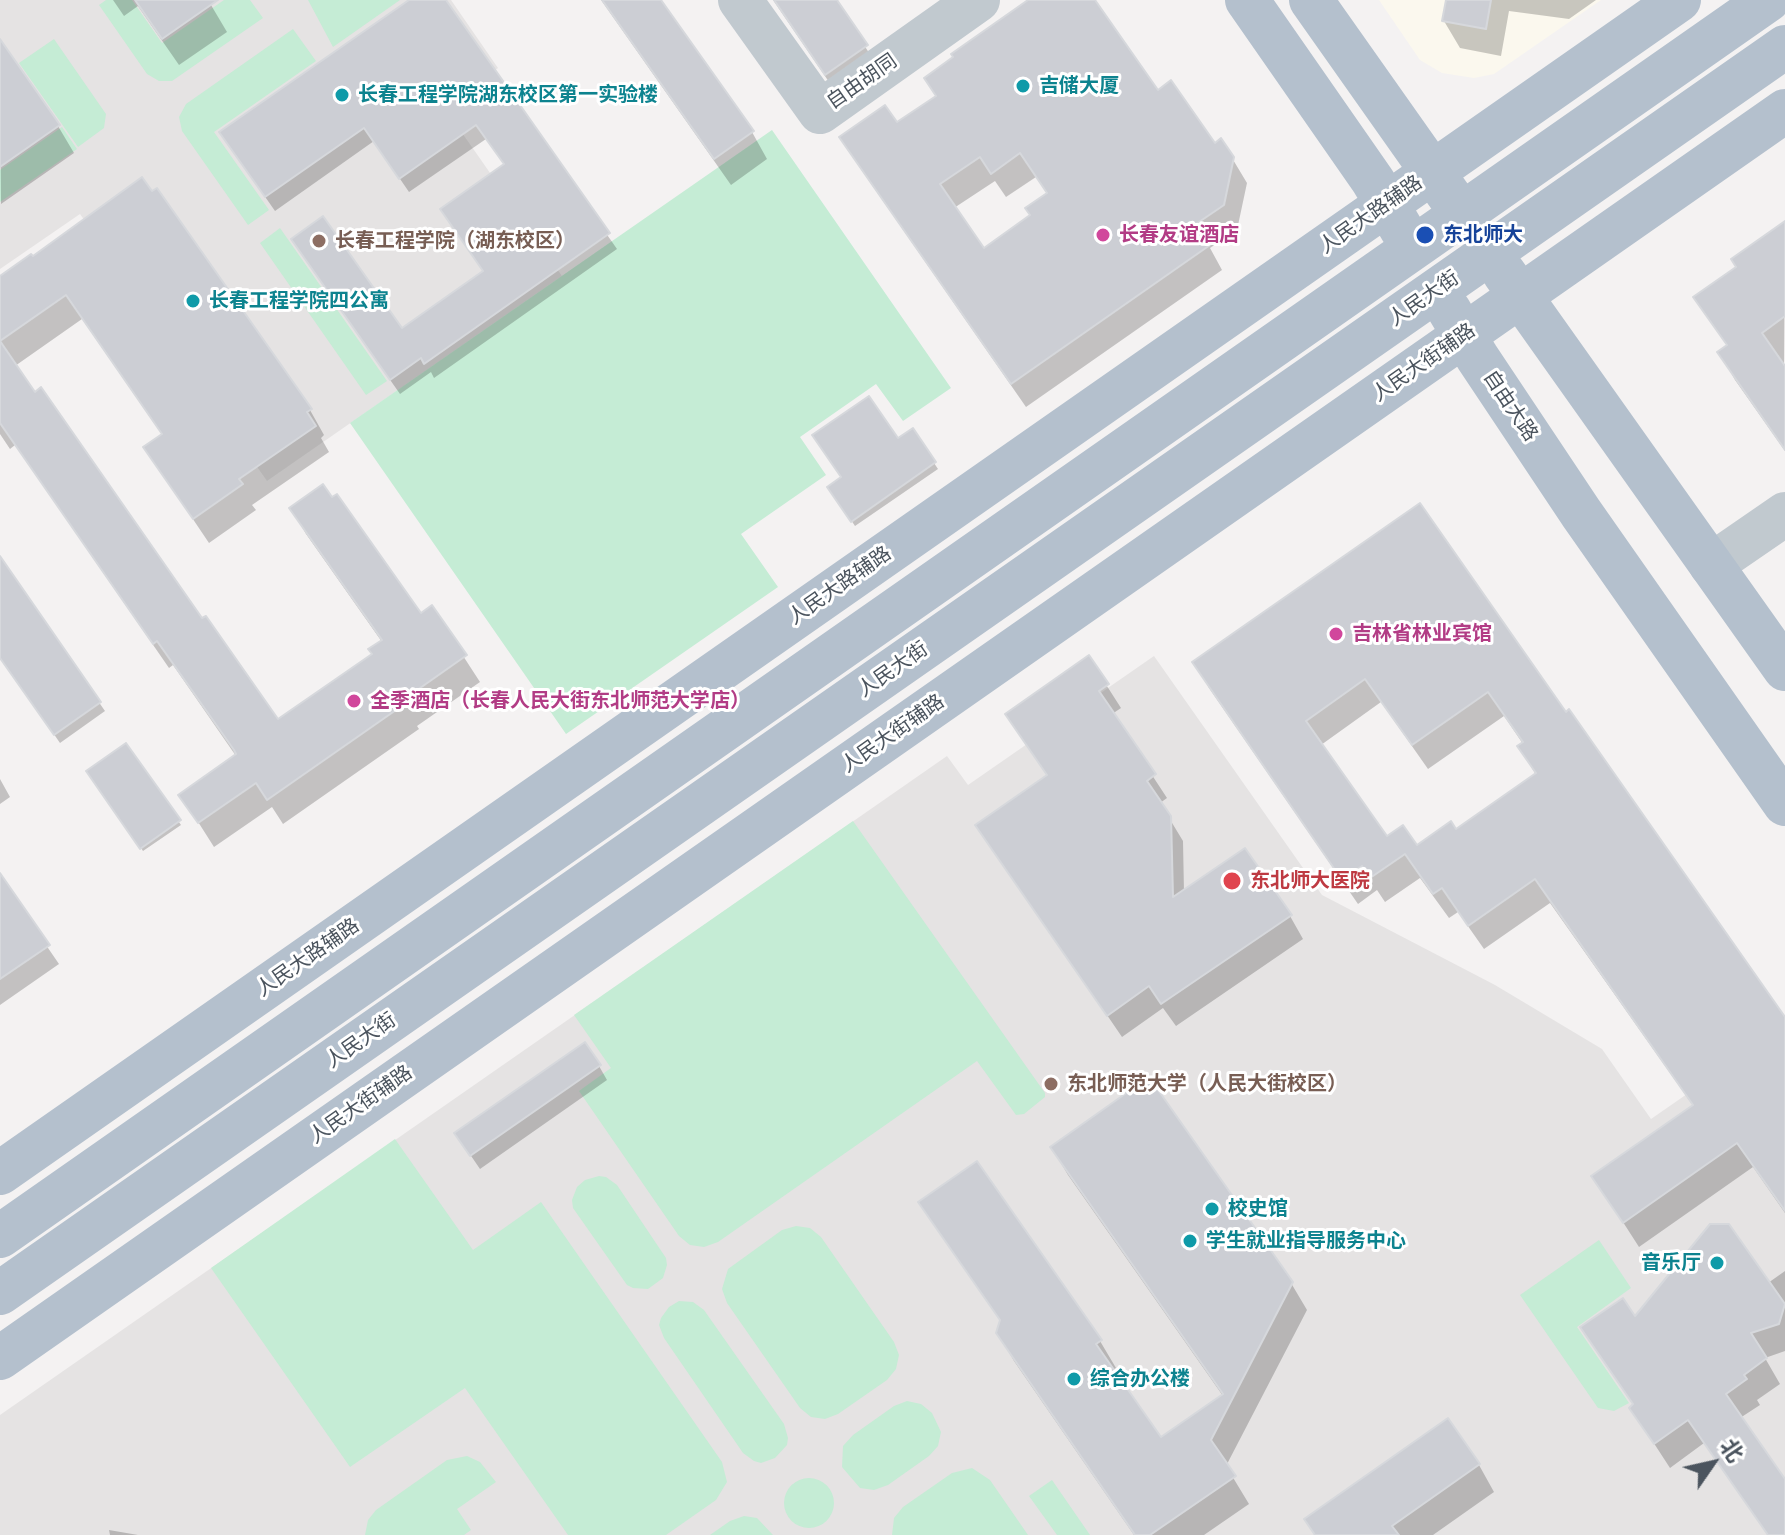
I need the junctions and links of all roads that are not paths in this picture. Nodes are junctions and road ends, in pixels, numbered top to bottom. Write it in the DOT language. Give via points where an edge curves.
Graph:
graph roads {
  1 [pos="740,0"];
  2 [pos="978,0"];
  3 [pos="1247,0"];
  4 [pos="1311,0"];
  5 [pos="1679,0"];
  6 [pos="1768,0"];
  7 [pos="1785,47"];
  8 [pos="1785,111"];
  9 [pos="1433,172"];
  10 [pos="1387,204"];
  11 [pos="1462,214"];
  12 [pos="1412,248"];
  13 [pos="1490,253"];
  14 [pos="1437,290"];
  15 [pos="1520,296"];
  16 [pos="1464,335"];
  17 [pos="1785,514"];
  18 [pos="1711,565"];
  19 [pos="1785,669"];
  20 [pos="1785,804"];
  21 [pos="0,1173"];
  22 [pos="0,1236"];
  23 [pos="0,1293"];
  24 [pos="0,1358"];
  1 -- 2 [label="street, 自由胡同" via="820,112"];
  3 -- 10 [label="main road, 自由大路"];
  4 -- 9 [label="main road"];
  5 -- 9 [label="main road, 人民大路辅路"];
  6 -- 11 [label="main road"];
  7 -- 13 [label="main road, 人民大街"];
  8 -- 15 [label="main road, 人民大街辅路"];
  9 -- 10 [label="main road, 人民大路辅路"];
  9 -- 11 [label="main road"];
  10 -- 12 [label="main road, 自由大路"];
  10 -- 21 [label="main road, 人民大路辅路"];
  11 -- 12 [label="main road"];
  11 -- 13 [label="main road"];
  12 -- 14 [label="main road, 自由大路"];
  12 -- 22 [label="main road"];
  13 -- 14 [label="main road, 人民大街"];
  13 -- 15 [label="main road"];
  14 -- 16 [label="main road, 自由大路"];
  14 -- 23 [label="main road, 人民大街"];
  15 -- 16 [label="main road, 人民大街辅路"];
  15 -- 18 [label="main road"];
  16 -- 20 [label="main road, 自由大路"];
  16 -- 24 [label="main road, 人民大街辅路"];
  17 -- 18 [label="street"];
  18 -- 19 [label="main road"];
}
